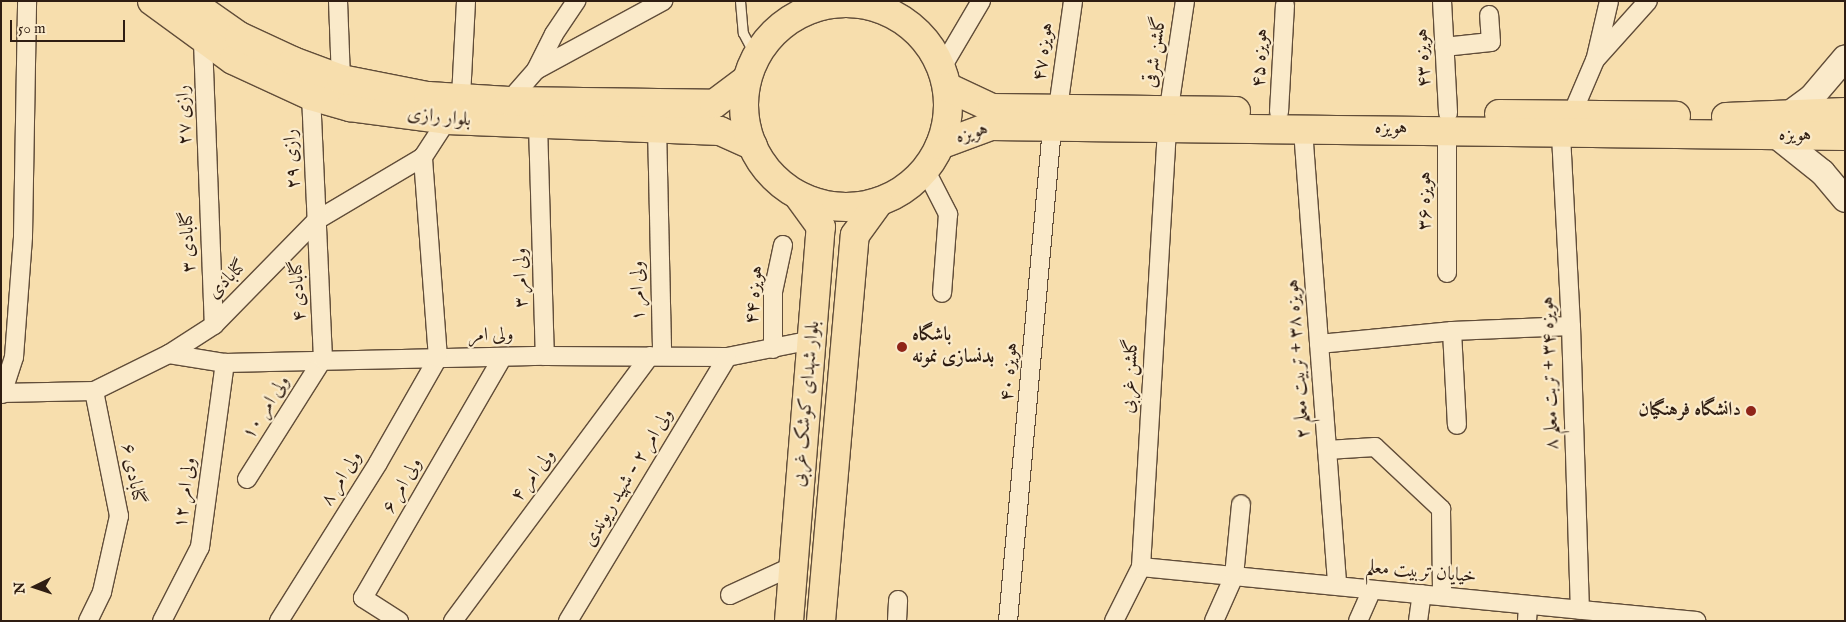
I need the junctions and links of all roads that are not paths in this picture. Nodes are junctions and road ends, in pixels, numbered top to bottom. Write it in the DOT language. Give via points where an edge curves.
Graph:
graph roads {
  1 [pos="28,1"];
  2 [pos="152,1"];
  3 [pos="338,1"];
  4 [pos="466,1"];
  5 [pos="576,1"];
  6 [pos="663,1"];
  7 [pos="740,1"];
  8 [pos="981,1"];
  9 [pos="1073,1"];
  10 [pos="1185,1"];
  11 [pos="1442,1"];
  12 [pos="1609,1"];
  13 [pos="1648,1"];
  14 [pos="195,4"];
  15 [pos="812,5"];
  16 [pos="1285,6"];
  17 [pos="892,8"];
  18 [pos="1489,15"];
  19 [pos="203,42"];
  20 [pos="1444,47"];
  21 [pos="756,57"];
  22 [pos="1845,57"];
  23 [pos="1595,60"];
  24 [pos="536,70"];
  25 [pos="944,78"];
  26 [pos="341,79"];
  27 [pos="744,81"];
  28 [pos="311,96"];
  29 [pos="461,97"];
  30 [pos="509,101"];
  31 [pos="1279,112"];
  32 [pos="1845,112"];
  33 [pos="1055,118"];
  34 [pos="1168,118"];
  35 [pos="447,120"];
  36 [pos="1447,121"];
  37 [pos="1566,124"];
  38 [pos="538,125"];
  39 [pos="1782,126"];
  40 [pos="657,127"];
  41 [pos="1303,130"];
  42 [pos="1845,136"];
  43 [pos="940,145"];
  44 [pos="752,146"];
  45 [pos="423,157"];
  46 [pos="925,169"];
  47 [pos="208,187"];
  48 [pos="798,195"];
  49 [pos="1845,199"];
  50 [pos="879,202"];
  51 [pos="317,220"];
  52 [pos="783,245"];
  53 [pos="1447,273"];
  54 [pos="942,292"];
  55 [pos="214,325"];
  56 [pos="1571,326"];
  57 [pos="1452,332"];
  58 [pos="812,340"];
  59 [pos="1319,344"];
  60 [pos="773,349"];
  61 [pos="169,354"];
  62 [pos="545,356"];
  63 [pos="656,356"];
  64 [pos="727,357"];
  65 [pos="438,358"];
  66 [pos="502,358"];
  67 [pos="323,359"];
  68 [pos="225,363"];
  69 [pos="94,391"];
  70 [pos="2,394"];
  71 [pos="1456,425"];
  72 [pos="1327,450"];
  73 [pos="246,479"];
  74 [pos="1241,504"];
  75 [pos="793,566"];
  76 [pos="1141,567"];
  77 [pos="1234,576"];
  78 [pos="1337,586"];
  79 [pos="1372,590"];
  80 [pos="1422,594"];
  81 [pos="730,595"];
  82 [pos="1442,596"];
  83 [pos="898,600"];
  84 [pos="1580,610"];
  85 [pos="1528,613"];
  86 [pos="1639,618"];
  87 [pos="88,621"];
  88 [pos="162,621"];
  89 [pos="279,621"];
  90 [pos="399,621"];
  91 [pos="453,621"];
  92 [pos="568,621"];
  93 [pos="789,621"];
  94 [pos="821,621"];
  95 [pos="896,621"];
  96 [pos="1008,621"];
  97 [pos="1114,621"];
  98 [pos="1214,621"];
  99 [pos="1358,621"];
  100 [pos="1418,621"];
  101 [pos="1696,621"];
  1 -- 70 [label="street" via="24,236 14,358"];
  2 -- 19 [label="main road, بلوار رازی"];
  3 -- 26 [label="street"];
  4 -- 29 [label="street"];
  5 -- 24 [label="street"];
  6 -- 24 [label="street"];
  7 -- 21 [label="lane" via="743,33"];
  8 -- 25 [label="street"];
  9 -- 33 [label="street, هویزه ۴۷"];
  10 -- 34 [label="street, گلشن شرقی"];
  11 -- 20 [label="street, هویزه ۴۳"];
  12 -- 23 [label="street"];
  13 -- 23 [label="street"];
  14 -- 26 [label="main road, بلوار رازی" via="239,36"];
  15 -- 17 [label="main road" via="863,4"];
  15 -- 21 [label="main road" via="779,28"];
  16 -- 31 [label="street, هویزه ۴۵"];
  17 -- 25 [label="main road" via="929,46"];
  18 -- 20 [label="street" via="1491,42"];
  19 -- 28 [label="main road, بلوار رازی" via="262,75"];
  19 -- 47 [label="street, رازی ۲۷"];
  20 -- 36 [label="street, هویزه ۴۳"];
  21 -- 27 [label="main road"];
  22 -- 39 [label="main road"];
  23 -- 37 [label="street"];
  24 -- 30 [label="street"];
  25 -- 33 [label="main road, هویزه" via="992,108"];
  25 -- 43 [label="main road" via="946,122"];
  26 -- 29 [label="main road, بلوار رازی" via="428,96"];
  27 -- 30 [label="main road, بلوار رازی" via="714,104"];
  27 -- 44 [label="main road" via="745,119"];
  28 -- 35 [label="main road, بلوار رازی" via="350,107"];
  28 -- 51 [label="street, رازی ۲۹"];
  29 -- 30 [label="main road, بلوار رازی"];
  31 -- 34 [label="main road, هویزه"];
  31 -- 36 [label="main road, هویزه"];
  32 -- 39 [label="main road, هویزه"];
  33 -- 34 [label="main road, هویزه"];
  33 -- 43 [label="main road, هویزه" via="991,126"];
  33 -- 96 [label="street, هویزه ۴۰"];
  34 -- 41 [label="main road, هویزه"];
  34 -- 76 [label="street, گلشن غربی"];
  35 -- 38 [label="main road, بلوار رازی"];
  35 -- 45 [label="street, گنابادی"];
  36 -- 37 [label="main road, هویزه"];
  36 -- 41 [label="main road, هویزه"];
  36 -- 53 [label="street, هویزه ۳۶"];
  37 -- 39 [label="main road, هویزه"];
  37 -- 56 [label="street, هویزه ۳۴ + تربت معلم ۸"];
  38 -- 40 [label="main road, بلوار رازی"];
  38 -- 62 [label="street, ولی امر ۳"];
  39 -- 42 [label="main road, هویزه"];
  39 -- 49 [label="main road"];
  40 -- 44 [label="main road, بلوار رازی" via="720,130"];
  40 -- 63 [label="street, ولی امر ۱"];
  41 -- 59 [label="street, هویزه ۳۸ + تربیت معلم ۲"];
  43 -- 46 [label="main road"];
  44 -- 48 [label="main road" via="771,175"];
  45 -- 51 [label="street, گنابادی"];
  45 -- 65 [label="street"];
  46 -- 50 [label="main road" via="904,189"];
  46 -- 54 [label="street" via="948,214"];
  47 -- 55 [label="street, گنابادی ۳"];
  48 -- 50 [label="main road" via="838,207"];
  48 -- 58 [label="main road, بلوار شهدای کوشک غربی" via="821,227"];
  50 -- 94 [label="main road, بلوار شهدای کوشک غربی" via="855,236"];
  51 -- 55 [label="street, گنابادی"];
  51 -- 67 [label="street, گنابادی ۴"];
  52 -- 60 [label="street, هویزه ۴۴" via="773,292"];
  55 -- 61 [label="street, گنابادی"];
  56 -- 57 [label="street"];
  56 -- 84 [label="street, هویزه ۳۴ + تربت معلم ۸"];
  57 -- 59 [label="street"];
  57 -- 71 [label="street"];
  58 -- 60 [label="street, ولی امر"];
  58 -- 75 [label="main road, بلوار شهدای کوشک غربی"];
  59 -- 72 [label="street, هویزه ۳۸ + تربیت معلم ۲"];
  60 -- 64 [label="street, ولی امر"];
  61 -- 68 [label="street, ولی امر"];
  61 -- 69 [label="street, گنابادی"];
  62 -- 63 [label="street, ولی امر"];
  62 -- 66 [label="street, ولی امر"];
  63 -- 64 [label="street, ولی امر"];
  63 -- 91 [label="street, ولی امر ۴"];
  64 -- 92 [label="street, ولی امر ۲ - شهید ریوندی"];
  65 -- 66 [label="street, ولی امر"];
  65 -- 67 [label="street, ولی امر"];
  65 -- 89 [label="street, ولی امر ۸" via="378,463"];
  66 -- 90 [label="street, ولی امر ۶" via="363,598"];
  67 -- 68 [label="street, ولی امر"];
  67 -- 73 [label="street, ولی امر ۱۰"];
  68 -- 88 [label="street, ولی امر ۱۲" via="200,548"];
  69 -- 70 [label="street, گنابادی"];
  69 -- 87 [label="street, گنابادی ۶" via="119,516 102,592"];
  72 -- 78 [label="street, هویزه ۳۸ + تربیت معلم ۲"];
  72 -- 82 [label="street" via="1375,447 1441,509"];
  74 -- 77 [label="street"];
  75 -- 81 [label="street"];
  75 -- 93 [label="main road, بلوار شهدای کوشک غربی"];
  76 -- 77 [label="street, خیایان تربیت معلم"];
  76 -- 97 [label="street, گلشن غربی"];
  77 -- 78 [label="street, خیایان تربیت معلم"];
  77 -- 98 [label="street"];
  78 -- 79 [label="street, خیایان تربیت معلم"];
  79 -- 80 [label="street, خیایان تربیت معلم"];
  79 -- 99 [label="street"];
  80 -- 82 [label="street, خیایان تربیت معلم"];
  80 -- 100 [label="street"];
  82 -- 85 [label="street, خیایان تربیت معلم"];
  83 -- 95 [label="street"];
  84 -- 85 [label="street, خیایان تربیت معلم"];
  84 -- 86 [label="street, خیایان تربیت معلم"];
  86 -- 101 [label="street, خیایان تربیت معلم"];
}
